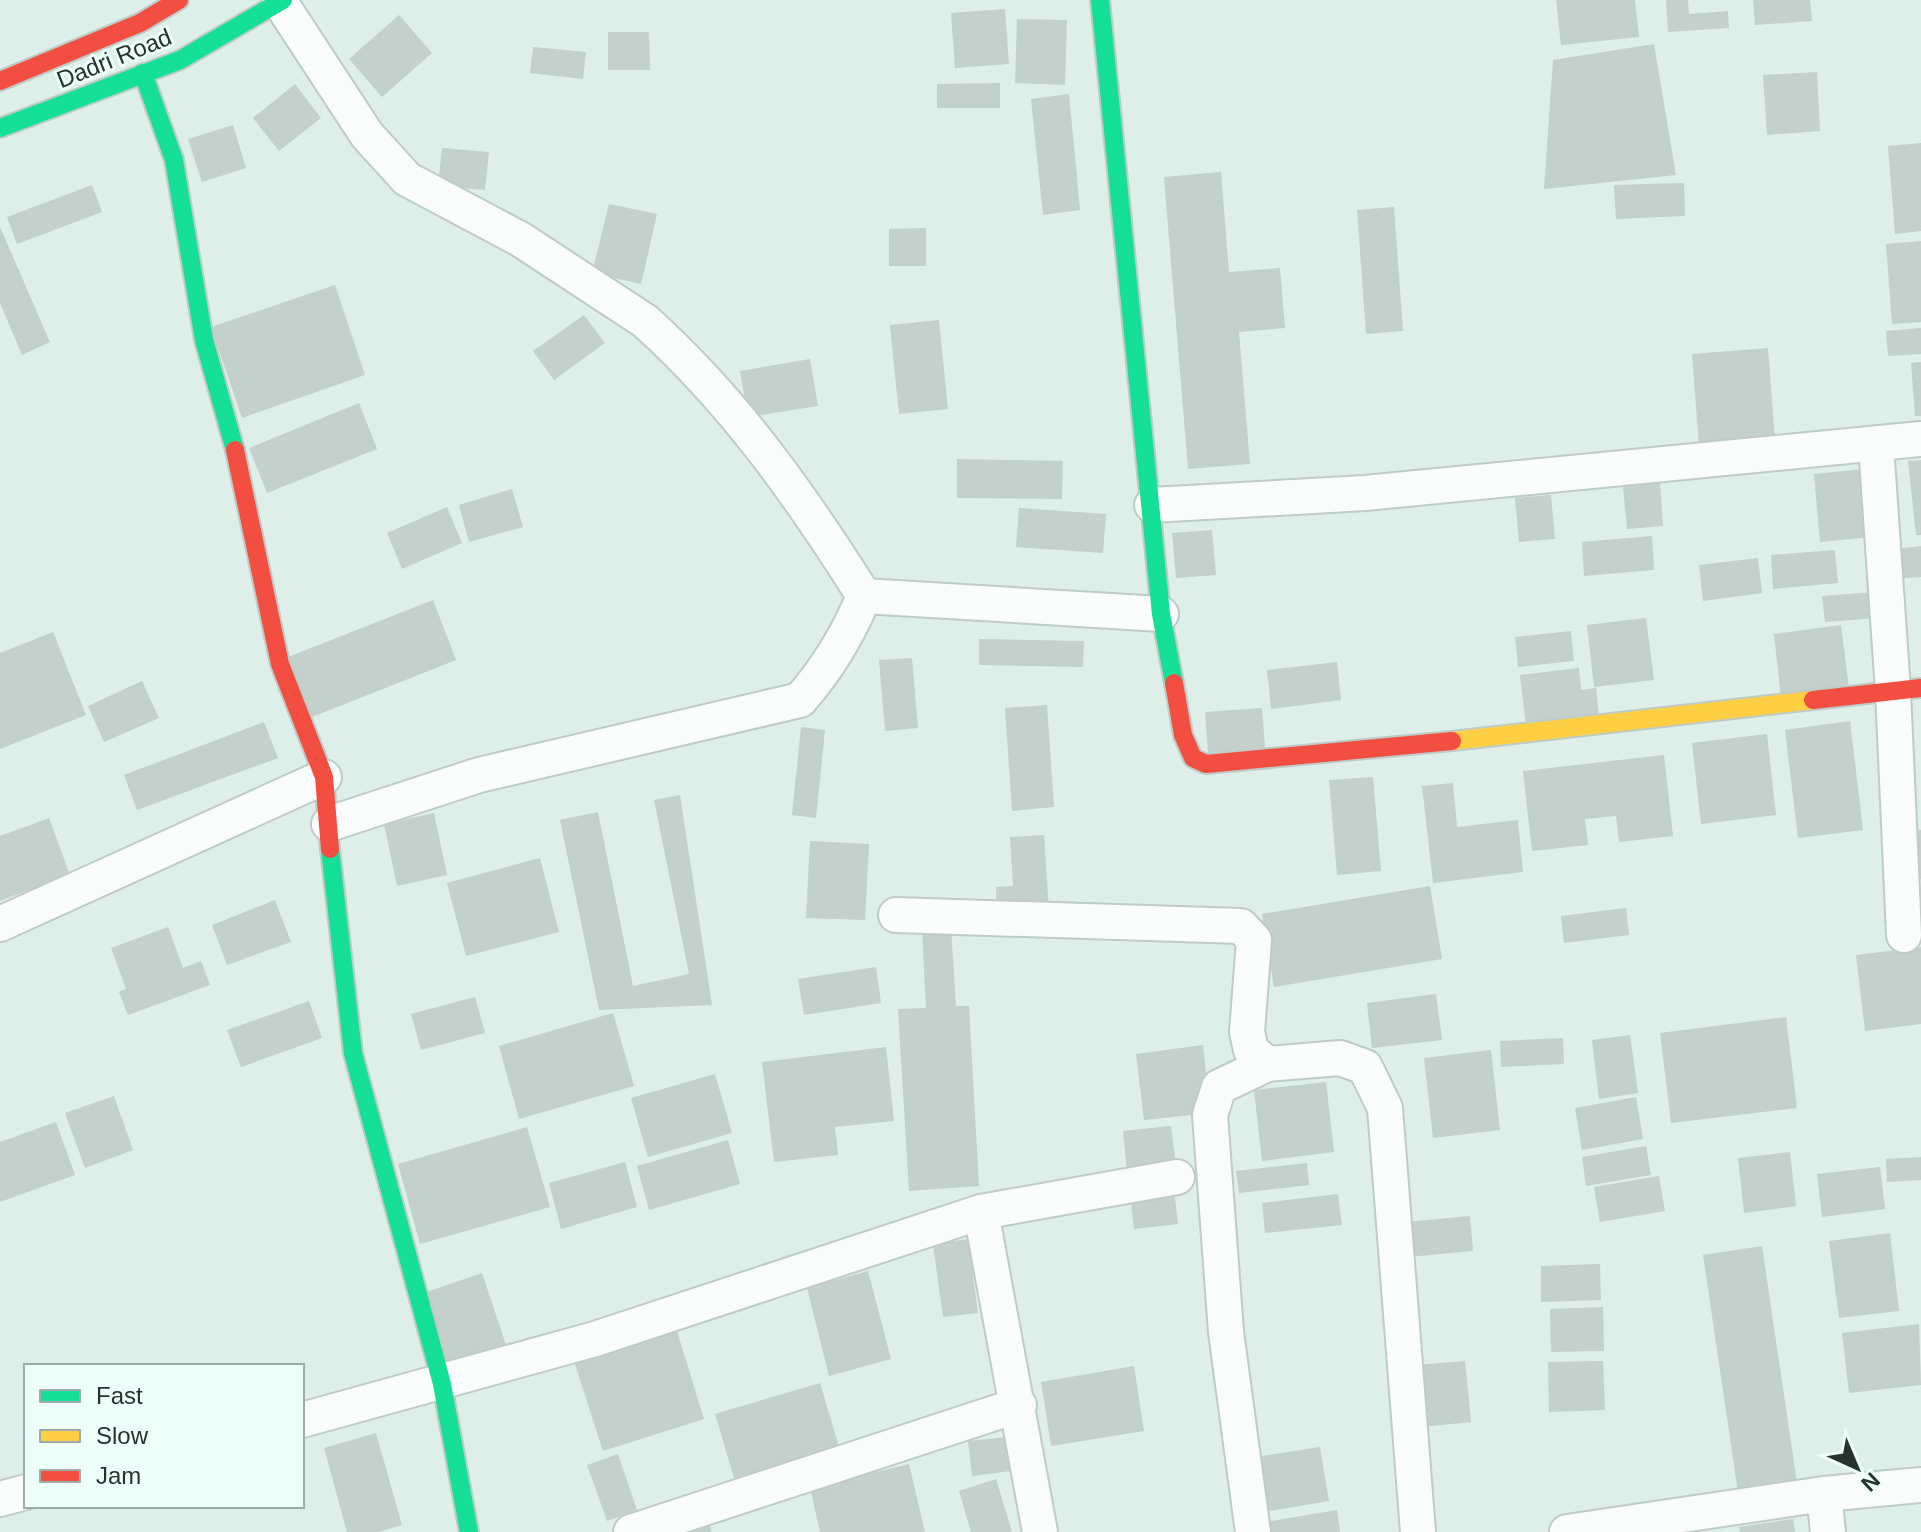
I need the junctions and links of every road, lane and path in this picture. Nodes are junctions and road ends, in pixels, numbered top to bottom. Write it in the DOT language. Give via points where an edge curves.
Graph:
graph roads {
  1 [pos="179,0"];
  2 [pos="1100,0"];
  3 [pos="282,1"];
  4 [pos="143,73"];
  5 [pos="1,78"];
  6 [pos="0,128"];
  7 [pos="1921,439"];
  8 [pos="1876,445"];
  9 [pos="1152,505"];
  10 [pos="864,596"];
  11 [pos="1161,614"];
  12 [pos="1907,690"];
  13 [pos="324,777"];
  14 [pos="329,824"];
  15 [pos="896,915"];
  16 [pos="0,924"];
  17 [pos="1904,935"];
  18 [pos="1267,1064"];
  19 [pos="1177,1177"];
  20 [pos="981,1212"];
  21 [pos="442,1384"];
  22 [pos="1019,1405"];
  23 [pos="304,1419"];
  24 [pos="1921,1485"];
  25 [pos="24,1493"];
  26 [pos="1824,1494"];
  27 [pos="0,1499"];
  28 [pos="469,1532"];
  29 [pos="631,1532"];
  30 [pos="1040,1532"];
  31 [pos="1253,1532"];
  32 [pos="1418,1532"];
  33 [pos="1567,1532"];
  34 [pos="1828,1532"];
  1 -- 5 [label="street, Dadri Road" via="140,23"];
  2 -- 9 [label="street"];
  3 -- 4 [label="street, Dadri Road" via="180,60"];
  3 -- 10 [label="street" via="367,135 407,179 520,239 662,336 752,433 803,500"];
  4 -- 6 [label="street, Dadri Road"];
  4 -- 13 [label="street" via="174,160 197,311 242,475 280,664"];
  7 -- 8 [label="street"];
  8 -- 9 [label="street" via="1365,493"];
  8 -- 12 [label="street"];
  9 -- 11 [label="street"];
  10 -- 11 [label="street"];
  10 -- 14 [label="street" via="831,662 800,700 479,775"];
  11 -- 12 [label="street" via="1183,735 1193,758 1206,764 1311,757"];
  12 -- 17 [label="street"];
  13 -- 14 [label="street"];
  13 -- 16 [label="street"];
  14 -- 21 [label="street" via="353,1053"];
  15 -- 18 [label="street" via="1241,926 1254,940 1247,1032 1251,1050"];
  18 -- 31 [label="street" via="1219,1087 1210,1115 1226,1332"];
  18 -- 32 [label="street" via="1340,1058 1365,1067 1385,1108"];
  19 -- 20 [label="street"];
  20 -- 21 [label="street"];
  20 -- 22 [label="street"];
  21 -- 23 [label="street"];
  21 -- 28 [label="street"];
  22 -- 29 [label="street"];
  22 -- 30 [label="street"];
  24 -- 26 [label="street"];
  25 -- 27 [label="street"];
  26 -- 33 [label="street"];
  26 -- 34 [label="street"];
}
